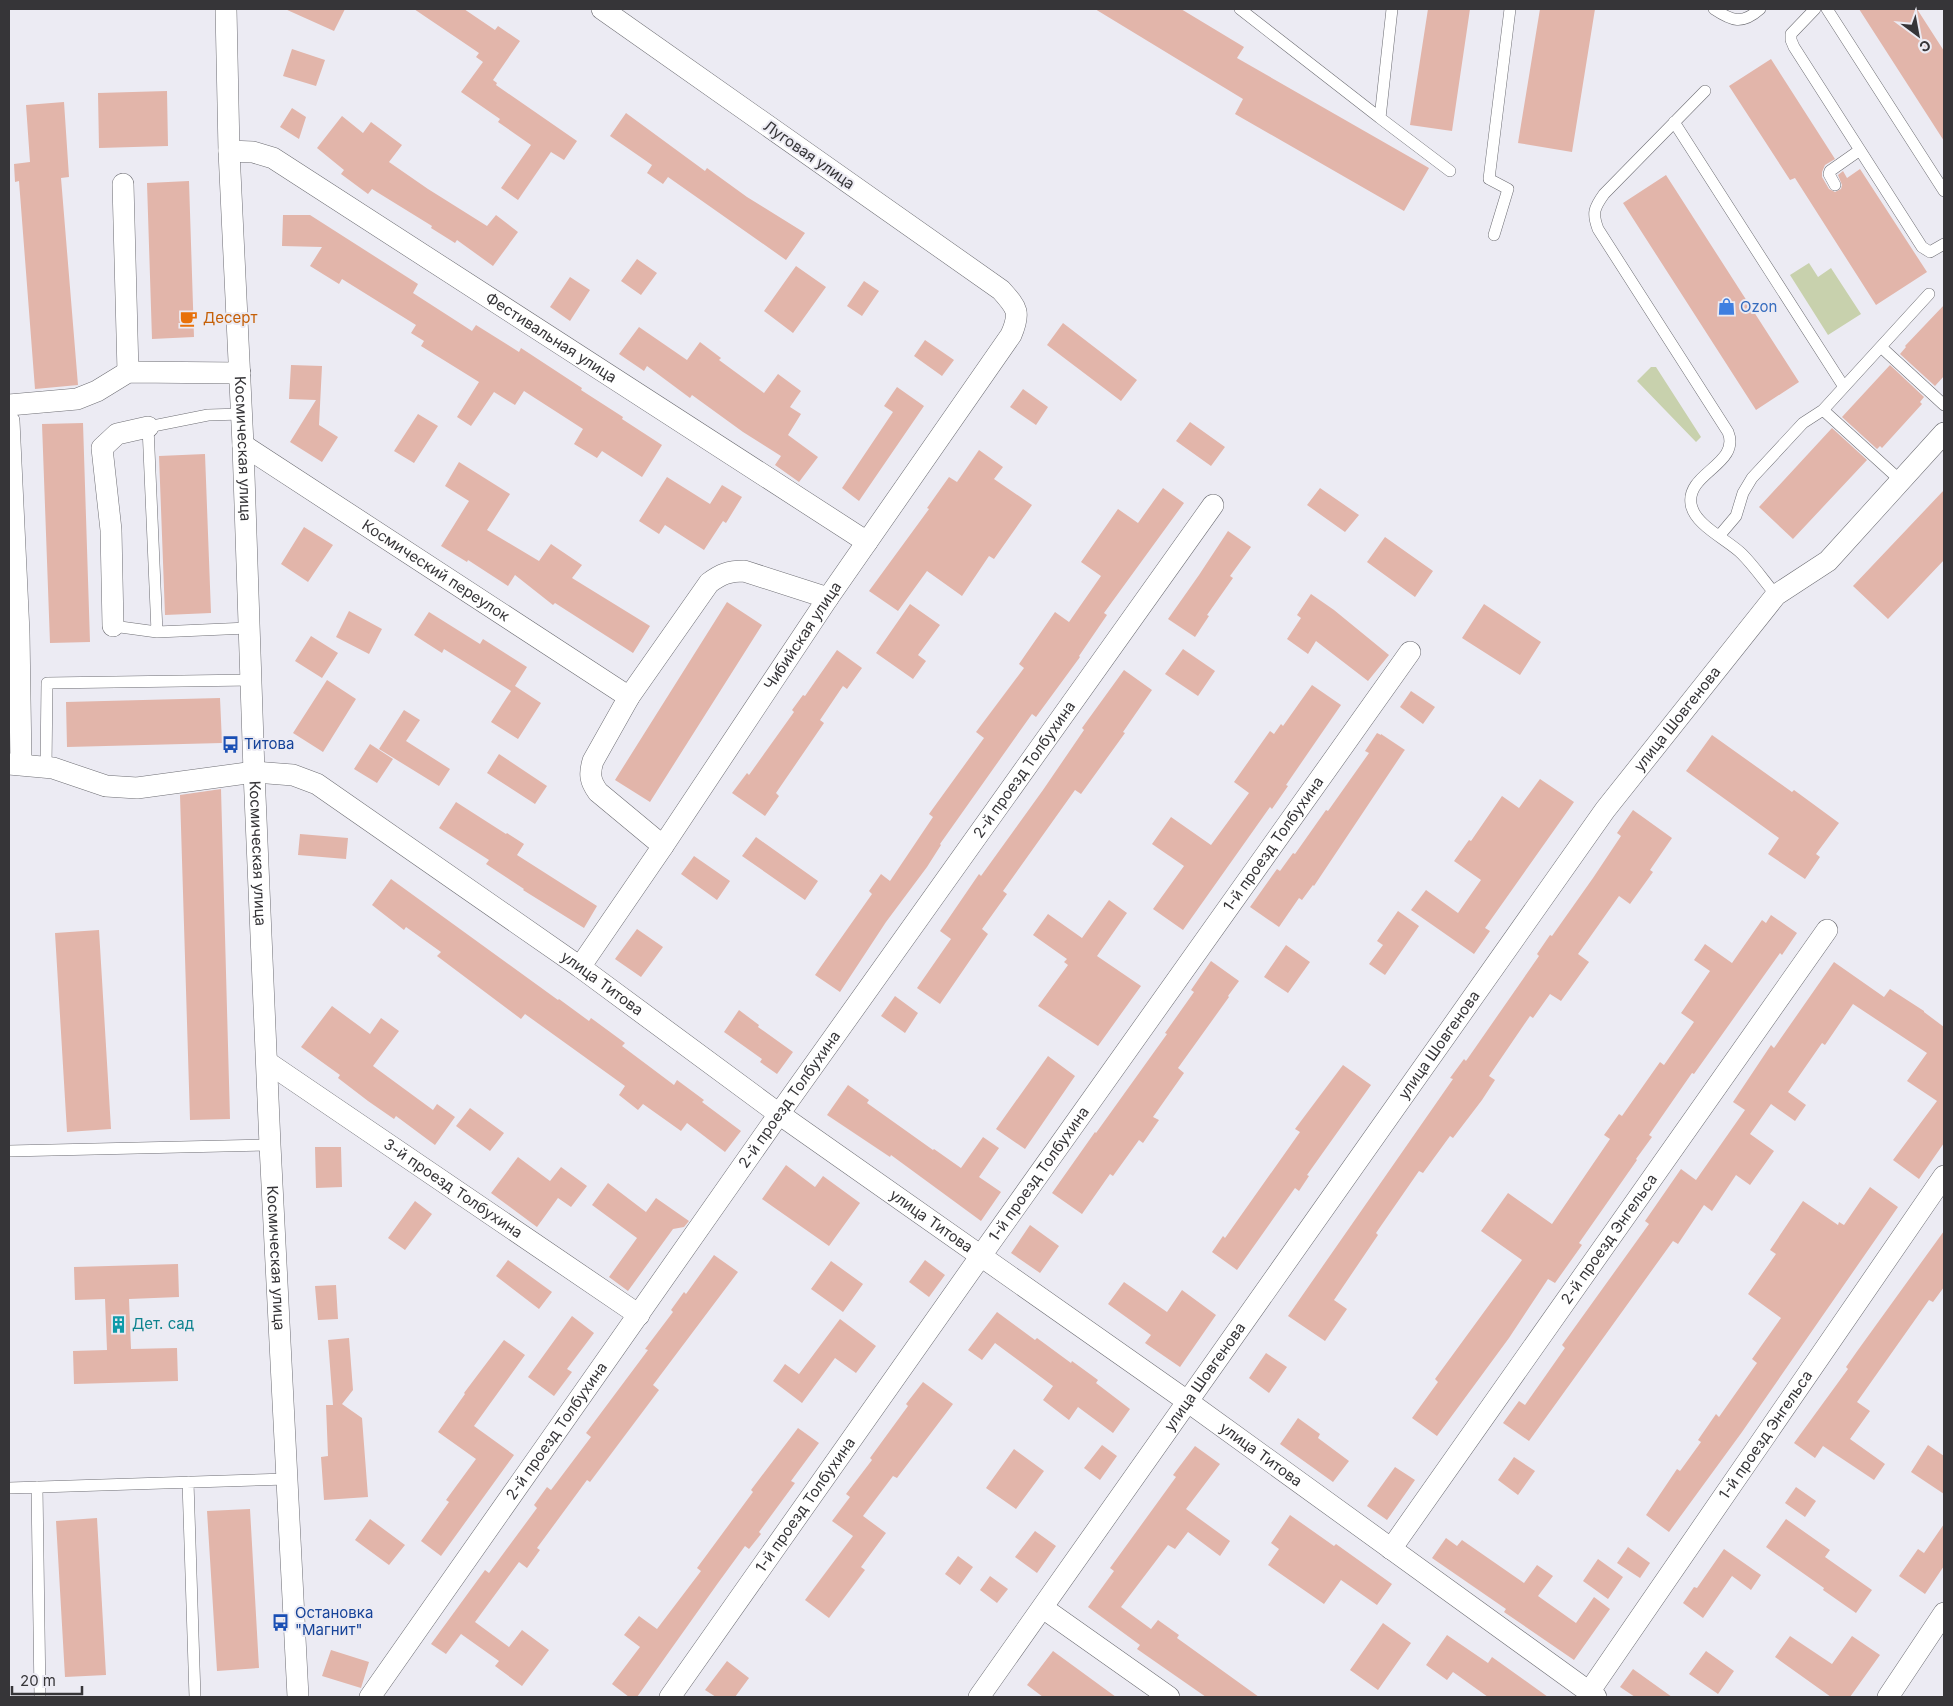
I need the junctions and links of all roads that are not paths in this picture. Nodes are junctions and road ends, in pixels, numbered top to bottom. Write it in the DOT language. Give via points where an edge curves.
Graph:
graph roads {
  1 [pos="226,9"];
  2 [pos="602,9"];
  3 [pos="1240,9"];
  4 [pos="1392,9"];
  5 [pos="1510,9"];
  6 [pos="1714,9"];
  7 [pos="1760,9"];
  8 [pos="1815,9"];
  9 [pos="1827,9"];
  10 [pos="1704,91"];
  11 [pos="1380,118"];
  12 [pos="1674,122"];
  13 [pos="1860,150"];
  14 [pos="229,151"];
  15 [pos="1450,172"];
  16 [pos="124,184"];
  17 [pos="1835,186"];
  18 [pos="1944,191"];
  19 [pos="1494,235"];
  20 [pos="1944,244"];
  21 [pos="1930,294"];
  22 [pos="1013,304"];
  23 [pos="1881,347"];
  24 [pos="128,372"];
  25 [pos="240,373"];
  26 [pos="1844,387"];
  27 [pos="9,405"];
  28 [pos="1944,405"];
  29 [pos="1823,410"];
  30 [pos="242,414"];
  31 [pos="9,421"];
  32 [pos="148,427"];
  33 [pos="1944,433"];
  34 [pos="243,445"];
  35 [pos="1901,481"];
  36 [pos="1213,505"];
  37 [pos="1719,536"];
  38 [pos="868,542"];
  39 [pos="1776,595"];
  40 [pos="828,598"];
  41 [pos="113,626"];
  42 [pos="248,628"];
  43 [pos="157,632"];
  44 [pos="1410,652"];
  45 [pos="250,680"];
  46 [pos="629,697"];
  47 [pos="15,764"];
  48 [pos="46,768"];
  49 [pos="254,772"];
  50 [pos="664,846"];
  51 [pos="1827,930"];
  52 [pos="580,968"];
  53 [pos="267,1062"];
  54 [pos="779,1114"];
  55 [pos="270,1145"];
  56 [pos="9,1151"];
  57 [pos="1944,1176"];
  58 [pos="980,1256"];
  59 [pos="639,1315"];
  60 [pos="1186,1401"];
  61 [pos="287,1479"];
  62 [pos="188,1482"];
  63 [pos="37,1487"];
  64 [pos="9,1488"];
  65 [pos="1391,1549"];
  66 [pos="1043,1608"];
  67 [pos="1944,1613"];
  68 [pos="1938,1637"];
  69 [pos="1592,1695"];
  70 [pos="40,1697"];
  71 [pos="195,1697"];
  72 [pos="298,1697"];
  73 [pos="370,1697"];
  74 [pos="670,1697"];
  75 [pos="979,1697"];
  76 [pos="1169,1697"];
  77 [pos="1888,1697"];
  1 -- 14 [label="street, Космическая улица"];
  2 -- 22 [label="street, Луговая улица" via="1001,290"];
  3 -- 11 [label="lane"];
  4 -- 11 [label="lane"];
  5 -- 19 [label="lane" via="1489,179 1508,189"];
  6 -- 7 [label="lane" via="1735,20 1745,19"];
  8 -- 13 [label="lane" via="1796,27 1791,40"];
  9 -- 18 [label="lane"];
  10 -- 12 [label="lane"];
  11 -- 15 [label="lane"];
  12 -- 26 [label="lane"];
  12 -- 37 [label="lane" via="1604,194 1596,205 1594,218 1728,432 1731,447 1691,492 1692,510"];
  13 -- 17 [label="lane" via="1830,171"];
  13 -- 20 [label="lane" via="1922,247 1930,252"];
  14 -- 25 [label="street, Космическая улица"];
  14 -- 38 [label="street, Фестивальная улица" via="253,152 273,158"];
  16 -- 24 [label="street"];
  21 -- 23 [label="lane"];
  22 -- 38 [label="street, Чибийская улица" via="1018,320 1011,335"];
  23 -- 26 [label="lane"];
  23 -- 28 [label="lane"];
  24 -- 25 [label="street"];
  24 -- 27 [label="street" via="77,399"];
  25 -- 30 [label="street, Космическая улица"];
  26 -- 29 [label="lane"];
  29 -- 35 [label="lane"];
  29 -- 37 [label="lane" via="1803,424 1752,478 1736,516"];
  30 -- 32 [label="lane" via="208,416"];
  30 -- 34 [label="street, Космическая улица"];
  31 -- 47 [label="street" via="19,633"];
  32 -- 41 [label="street" via="117,434 102,448 111,530"];
  32 -- 43 [label="lane"];
  33 -- 35 [label="street, улица Шовгенова"];
  34 -- 42 [label="street, Космическая улица"];
  34 -- 46 [label="street, Космический переулок"];
  35 -- 39 [label="street, улица Шовгенова" via="1828,561"];
  36 -- 54 [label="street, 2-й проезд Толбухина"];
  37 -- 39 [label="lane" via="1742,554"];
  38 -- 40 [label="street, Чибийская улица"];
  39 -- 60 [label="street, улица Шовгенова" via="1605,810"];
  40 -- 46 [label="street" via="744,571 720,574 710,583"];
  40 -- 50 [label="street, Чибийская улица"];
  41 -- 43 [label="lane"];
  42 -- 43 [label="lane"];
  42 -- 45 [label="street, Космическая улица"];
  44 -- 58 [label="street, 1-й проезд Толбухина"];
  45 -- 48 [label="lane" via="46,684"];
  45 -- 49 [label="street, Космическая улица"];
  46 -- 50 [label="street" via="592,761 589,772 598,792"];
  47 -- 48 [label="street, улица Титова"];
  48 -- 49 [label="street, улица Титова" via="106,786 137,788"];
  49 -- 52 [label="street, улица Титова" via="293,774 317,784"];
  49 -- 53 [label="street, Космическая улица"];
  50 -- 52 [label="street, Чибийская улица"];
  51 -- 65 [label="street, 2-й проезд Энгельса"];
  52 -- 54 [label="street, улица Титова"];
  53 -- 55 [label="street, Космическая улица"];
  53 -- 59 [label="street, 3-й проезд Толбухина"];
  54 -- 58 [label="street, улица Титова"];
  54 -- 59 [label="street, 2-й проезд Толбухина"];
  55 -- 56 [label="lane"];
  55 -- 61 [label="street, Космическая улица"];
  57 -- 69 [label="street, 1-й проезд Энгельса"];
  58 -- 60 [label="street, улица Титова"];
  58 -- 74 [label="street, 1-й проезд Толбухина"];
  59 -- 73 [label="street, 2-й проезд Толбухина"];
  60 -- 65 [label="street, улица Титова"];
  60 -- 66 [label="street, улица Шовгенова"];
  61 -- 62 [label="lane"];
  61 -- 72 [label="street, Космическая улица"];
  62 -- 63 [label="lane"];
  62 -- 71 [label="lane"];
  63 -- 64 [label="lane"];
  63 -- 70 [label="lane"];
  65 -- 69 [label="street, улица Титова"];
  66 -- 75 [label="street, улица Шовгенова"];
  66 -- 76 [label="street"];
  67 -- 68 [label="street"];
  68 -- 77 [label="street"];
}
